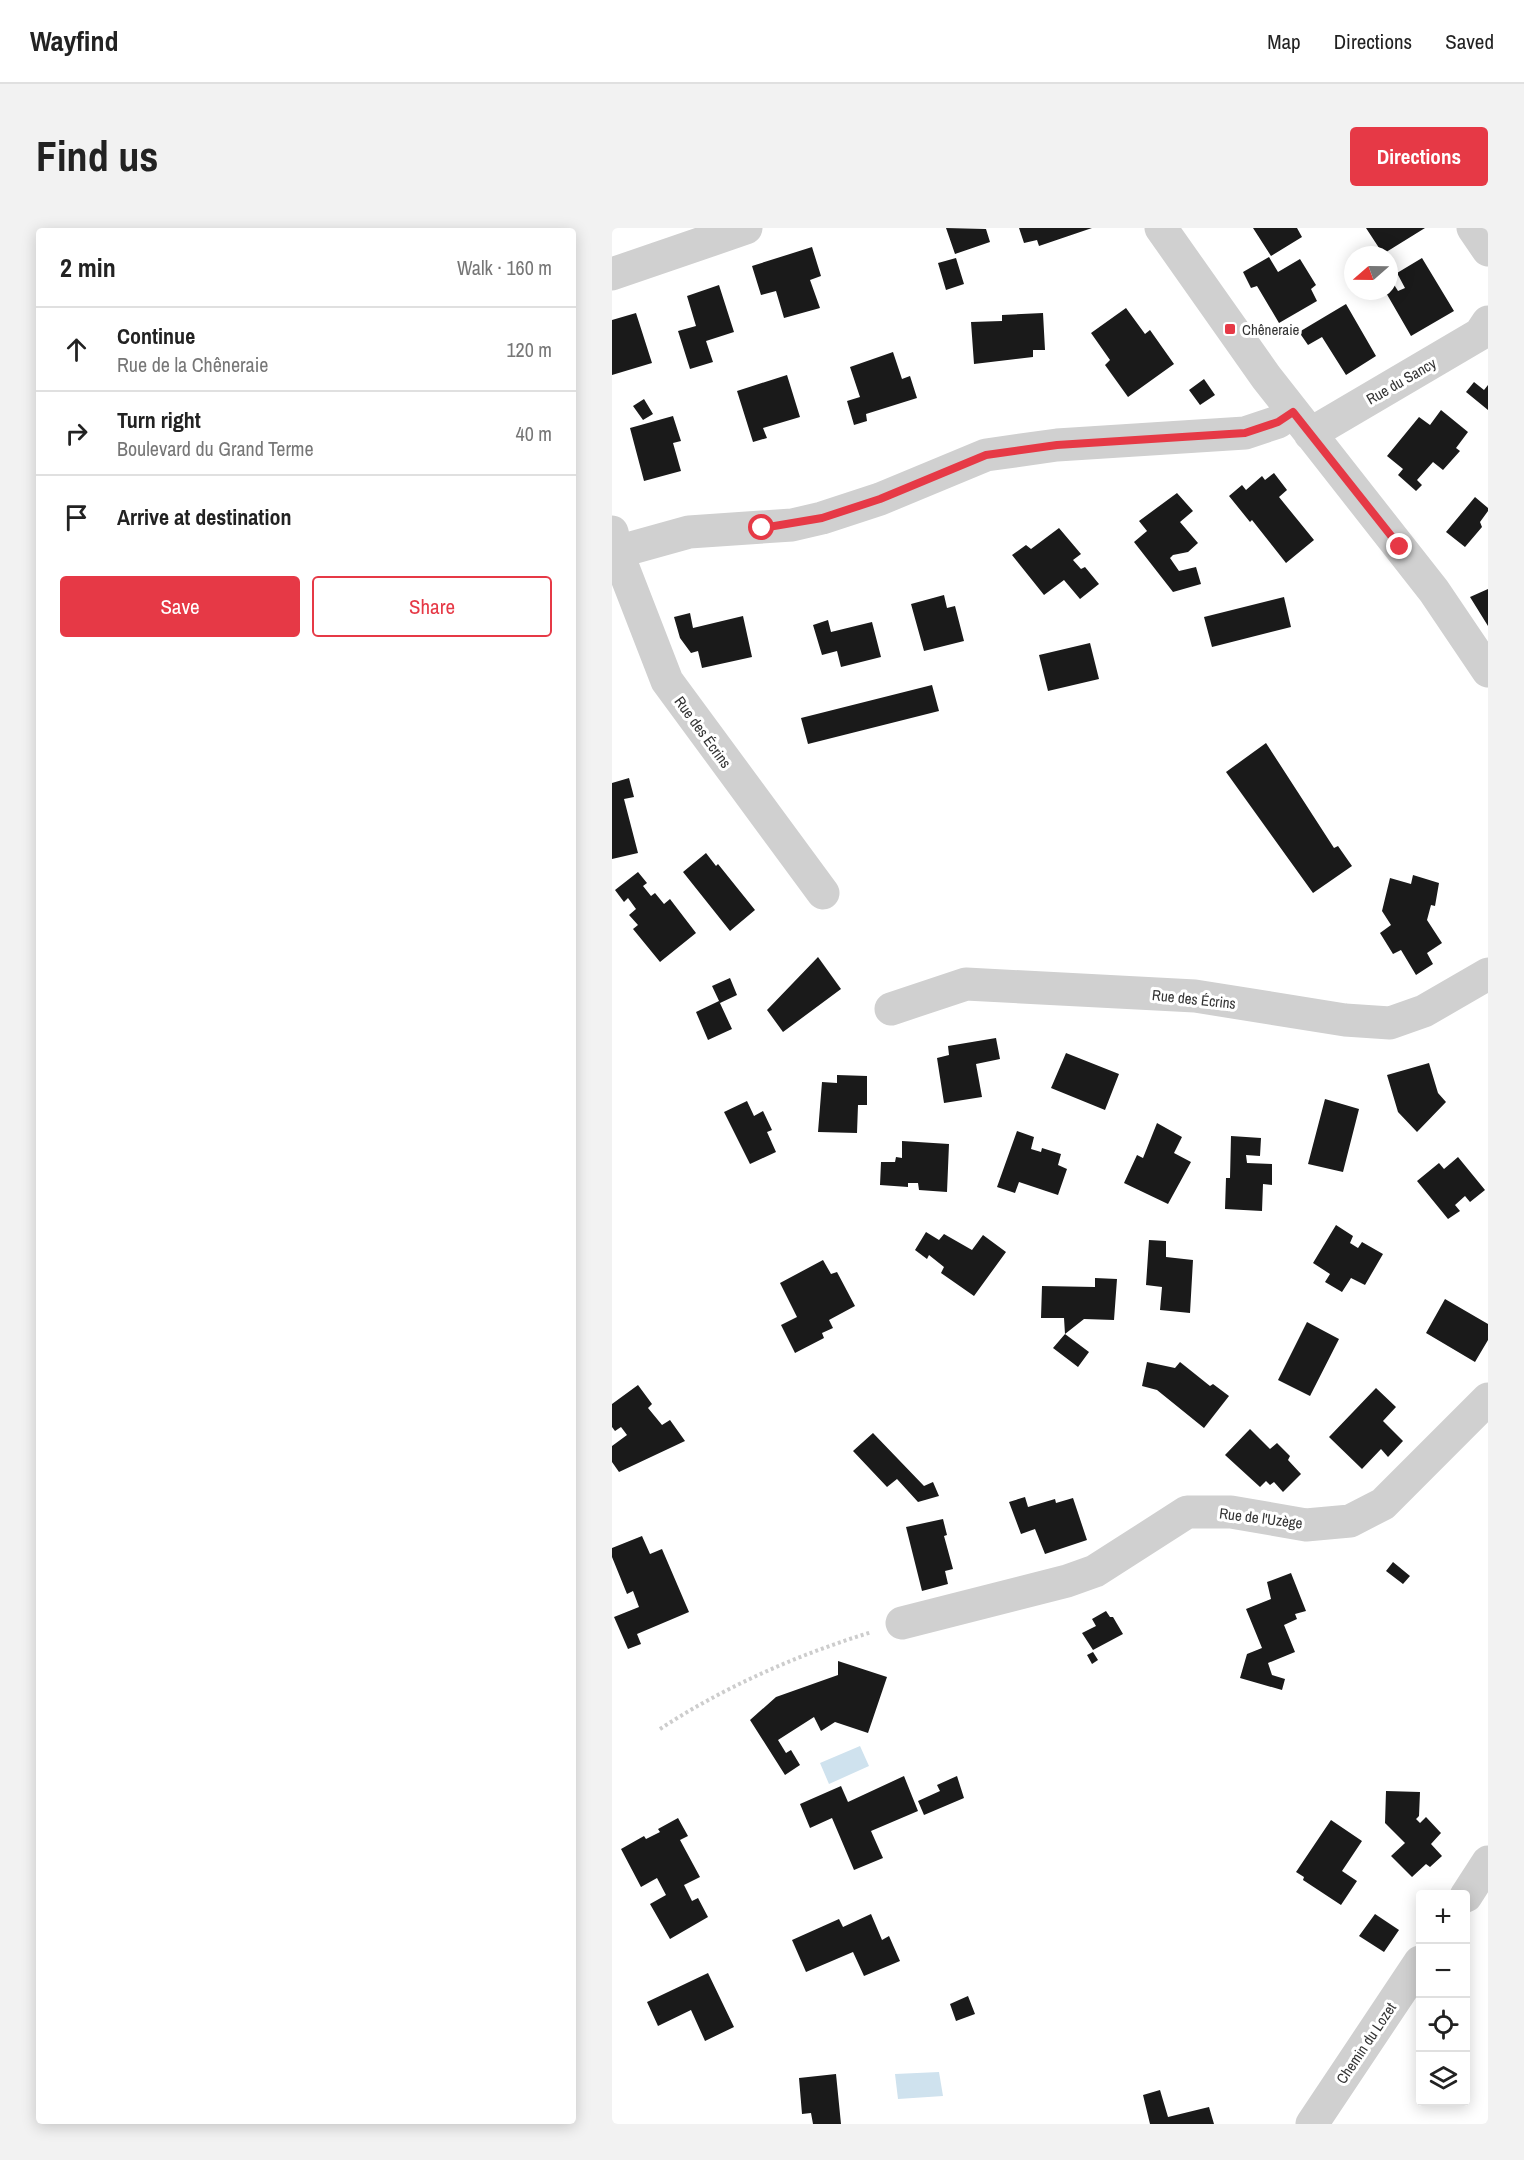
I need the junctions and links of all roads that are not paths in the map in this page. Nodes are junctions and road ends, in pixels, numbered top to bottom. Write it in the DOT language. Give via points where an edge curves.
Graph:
graph roads {
  1 [pos="746,228"];
  2 [pos="1161,228"];
  3 [pos="1473,228"];
  4 [pos="1488,250"];
  5 [pos="612,274"];
  6 [pos="1488,322"];
  7 [pos="1302,423"];
  8 [pos="615,541"];
  9 [pos="1488,671"];
  10 [pos="823,893"];
  11 [pos="1484,985"];
  12 [pos="891,1009"];
  13 [pos="1488,1399"];
  14 [pos="902,1623"];
  15 [pos="1488,1862"];
  16 [pos="1470,1890"];
  17 [pos="1416,1968"];
  18 [pos="1312,2124"];
  1 -- 5 [label="street"];
  2 -- 7 [label="street" via="1230,329"];
  3 -- 4 [label="street"];
  6 -- 7 [label="street, Rue du Sancy" via="1480,334"];
  7 -- 8 [label="street, Rue du Sancy" via="1278,422 1245,433 1057,445 986,455 880,499 822,518 762,528"];
  7 -- 9 [label="street" via="1421,574"];
  8 -- 10 [label="street, Rue des Écrins" via="667,681"];
  11 -- 12 [label="street, Rue des Écrins" via="1390,1023 1345,1020 1195,996 966,984"];
  13 -- 14 [label="street, Rue de l'Uzège" via="1383,1504 1350,1521 1306,1525 1231,1512 1187,1512 1095,1571"];
  15 -- 16 [label="street"];
  17 -- 18 [label="street, Chemin du Lozet"];
}
